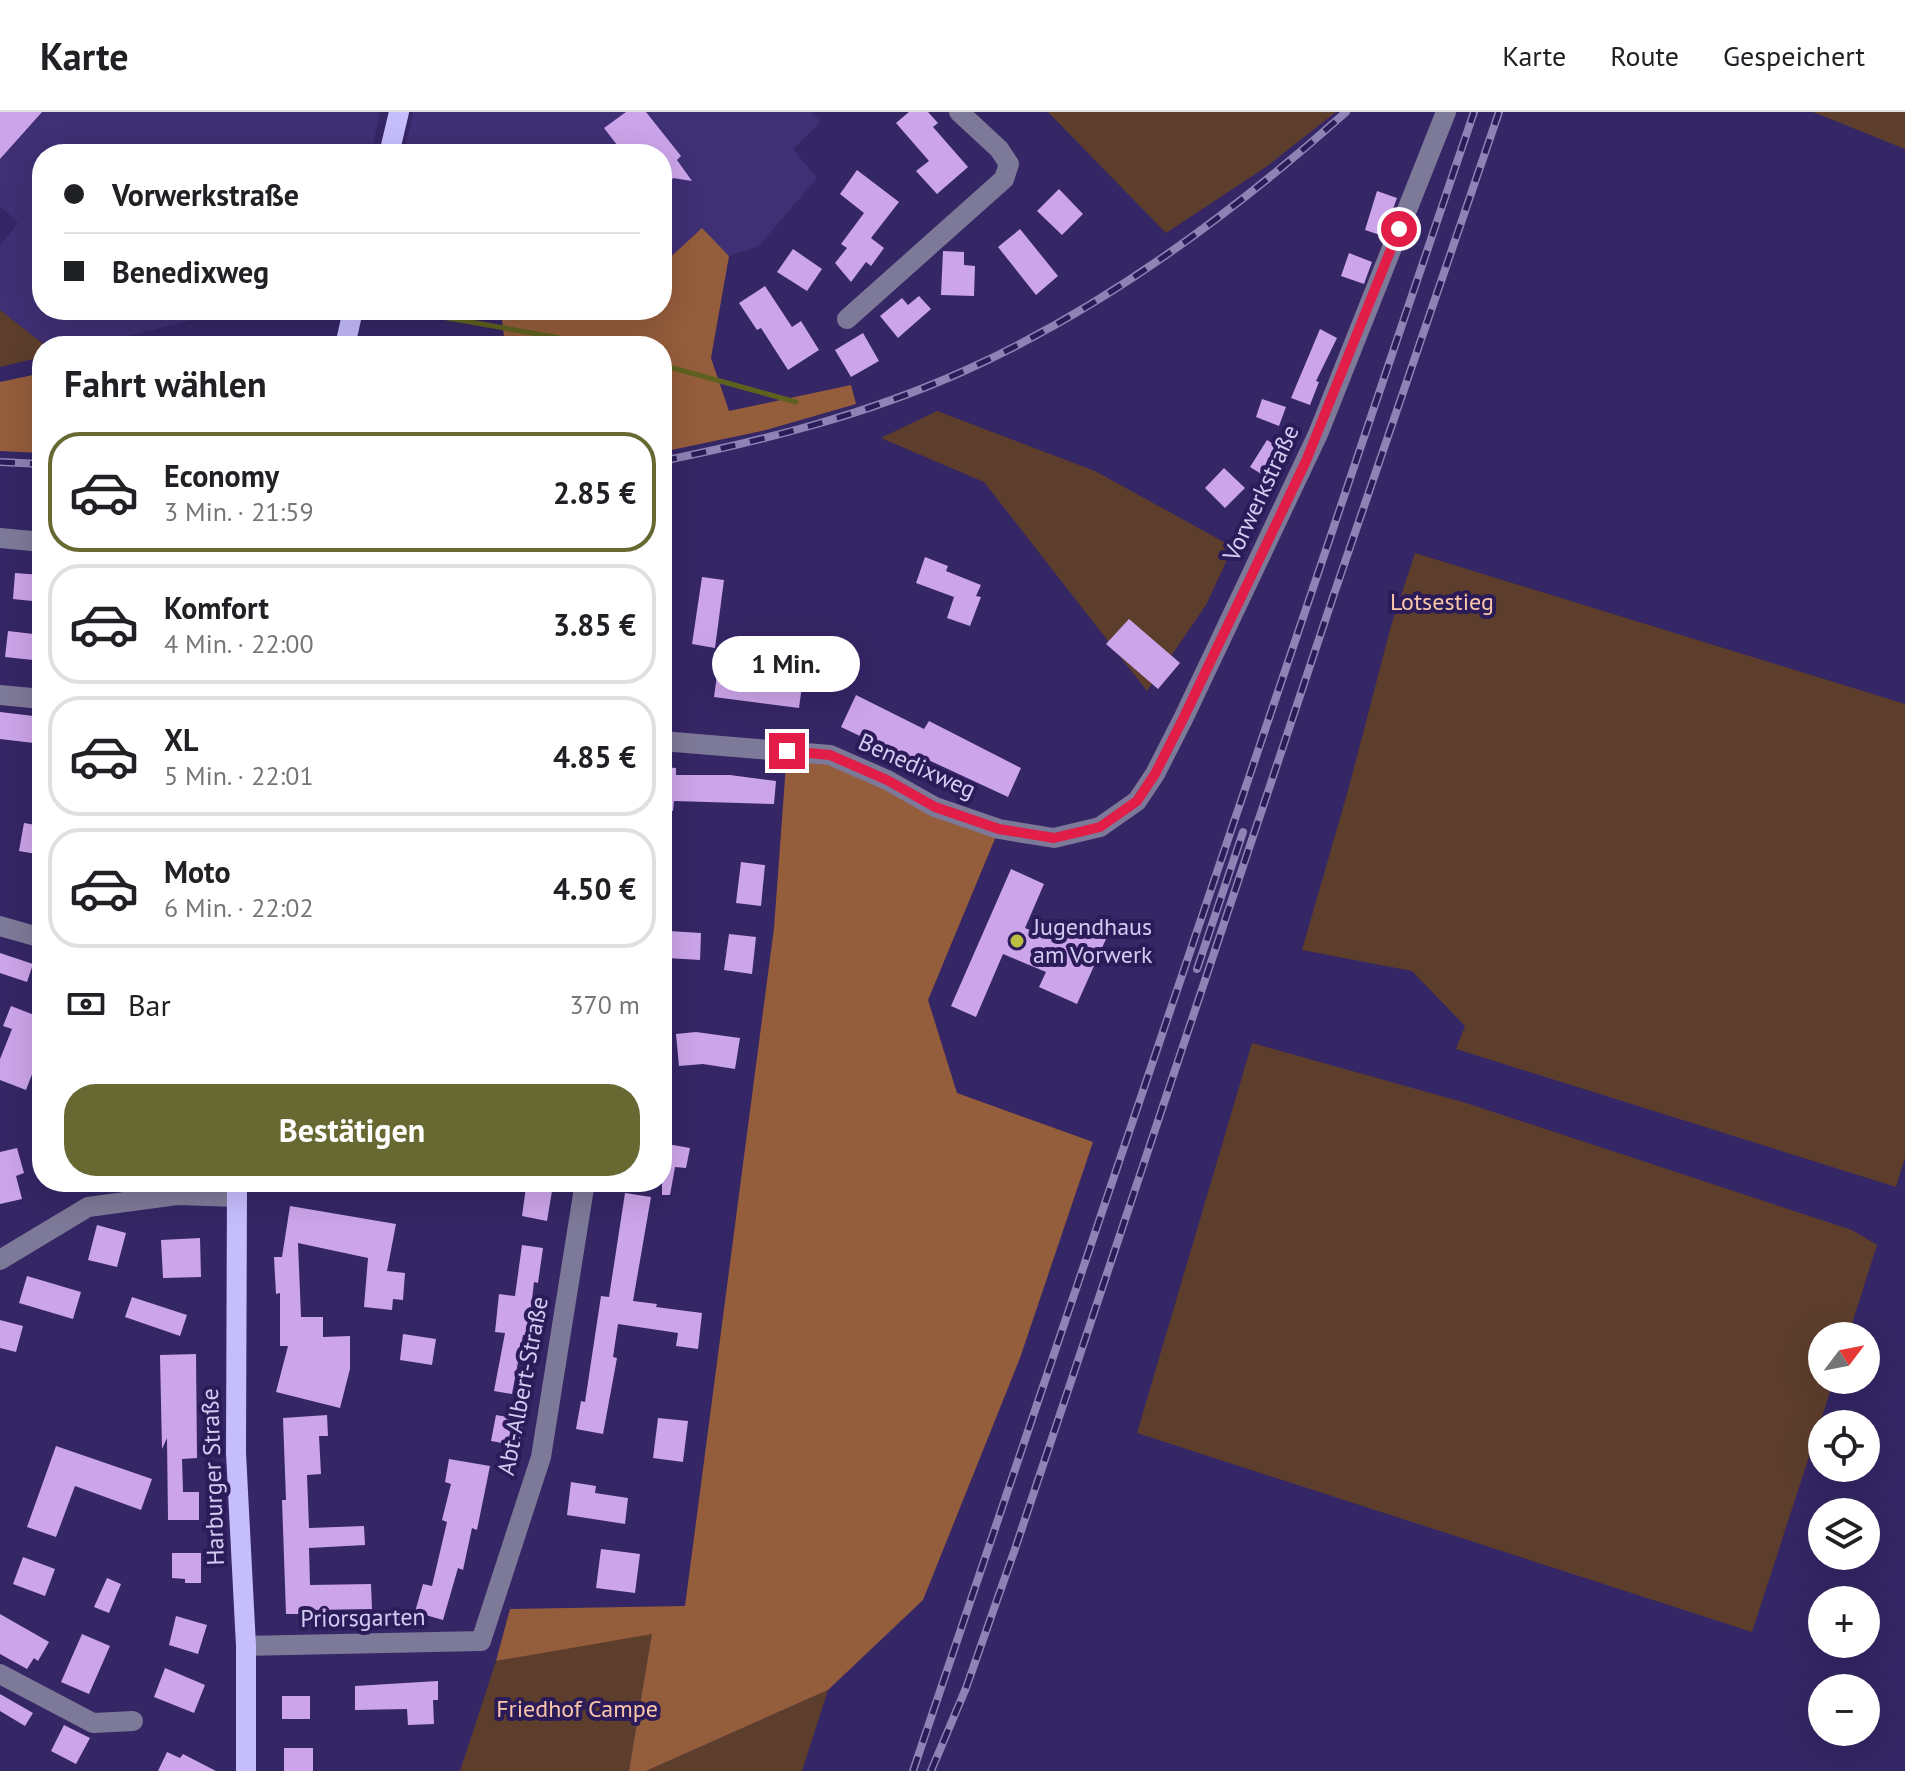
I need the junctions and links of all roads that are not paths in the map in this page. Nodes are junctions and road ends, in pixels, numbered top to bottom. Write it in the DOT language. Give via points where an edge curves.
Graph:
graph roads {
  1 [pos="399,112"];
  2 [pos="959,112"];
  3 [pos="1446,112"];
  4 [pos="391,144"];
  5 [pos="847,319"];
  6 [pos="0,538"];
  7 [pos="32,541"];
  8 [pos="0,695"];
  9 [pos="32,698"];
  10 [pos="672,742"];
  11 [pos="1054,838"];
  12 [pos="0,926"];
  13 [pos="32,935"];
  14 [pos="207,1192"];
  15 [pos="237,1192"];
  16 [pos="583,1192"];
  17 [pos="0,1260"];
  18 [pos="481,1641"];
  19 [pos="246,1646"];
  20 [pos="0,1674"];
  21 [pos="133,1721"];
  22 [pos="246,1771"];
  1 -- 4 [label="main road"];
  2 -- 5 [label="street" via="999,149 1009,164 1004,179"];
  3 -- 11 [label="street, Vorwerkstraße" via="1318,434 1155,774 1137,801 1100,827"];
  6 -- 7 [label="street"];
  8 -- 9 [label="street"];
  10 -- 11 [label="street, Benedixweg" via="830,755 935,807 999,829"];
  12 -- 13 [label="street"];
  14 -- 17 [label="street" via="88,1207"];
  15 -- 19 [label="main road, Harburger Straße" via="236,1453"];
  16 -- 18 [label="street, Abt-Albert-Straße" via="541,1457"];
  18 -- 19 [label="street, Priorsgarten"];
  19 -- 22 [label="main road, Harburger Straße"];
  20 -- 21 [label="street" via="93,1723"];
}
